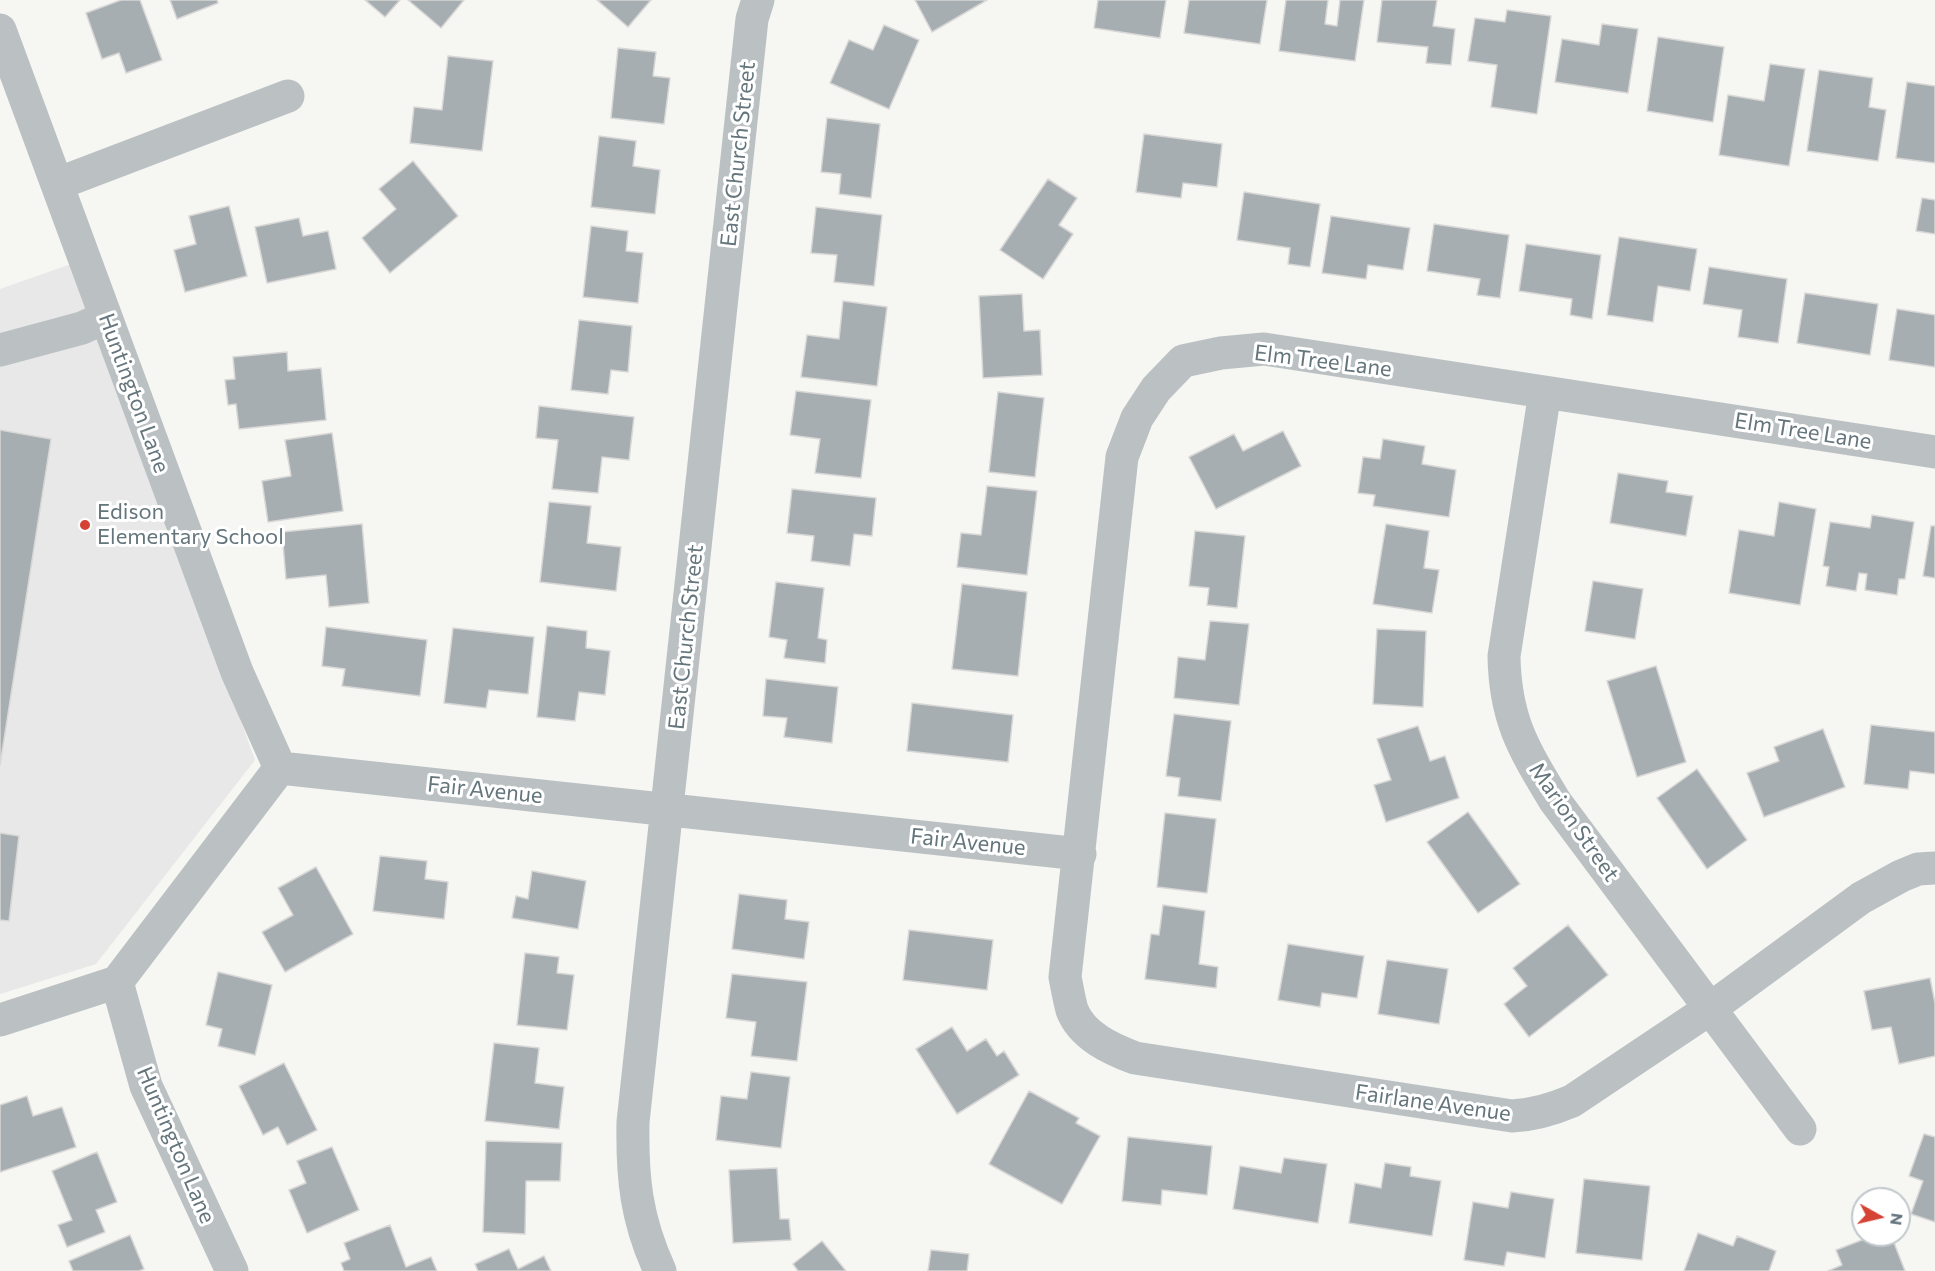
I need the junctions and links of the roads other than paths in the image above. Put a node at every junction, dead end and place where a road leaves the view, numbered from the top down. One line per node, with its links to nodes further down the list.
1 (758, 0): 10 (street, East Church Street)
2 (0, 30): 4 (street, Huntington Lane)
3 (288, 96): 4 (street)
4 (57, 184): 5 (street, Huntington Lane)
5 (106, 317): 6 (street); 9 (street, Huntington Lane)
6 (0, 350)
7 (1545, 392): 8 (street, Elm Tree Lane); 11 (street, Elm Tree Lane); 14 (street, Marion Street)
8 (1935, 452)
9 (280, 768): 10 (street, Fair Avenue); 13 (street)
10 (667, 810): 11 (street, Fair Avenue); 18 (street, East Church Street)
11 (1080, 854): 14 (street, Fairlane Avenue)
12 (1935, 868): 14 (street, Fairlane Avenue)
13 (117, 982): 15 (street); 17 (street, Huntington Lane)
14 (1711, 1008): 16 (street, Marion Street)
15 (1, 1016)
16 (1800, 1129)
17 (232, 1271)
18 (660, 1271)

